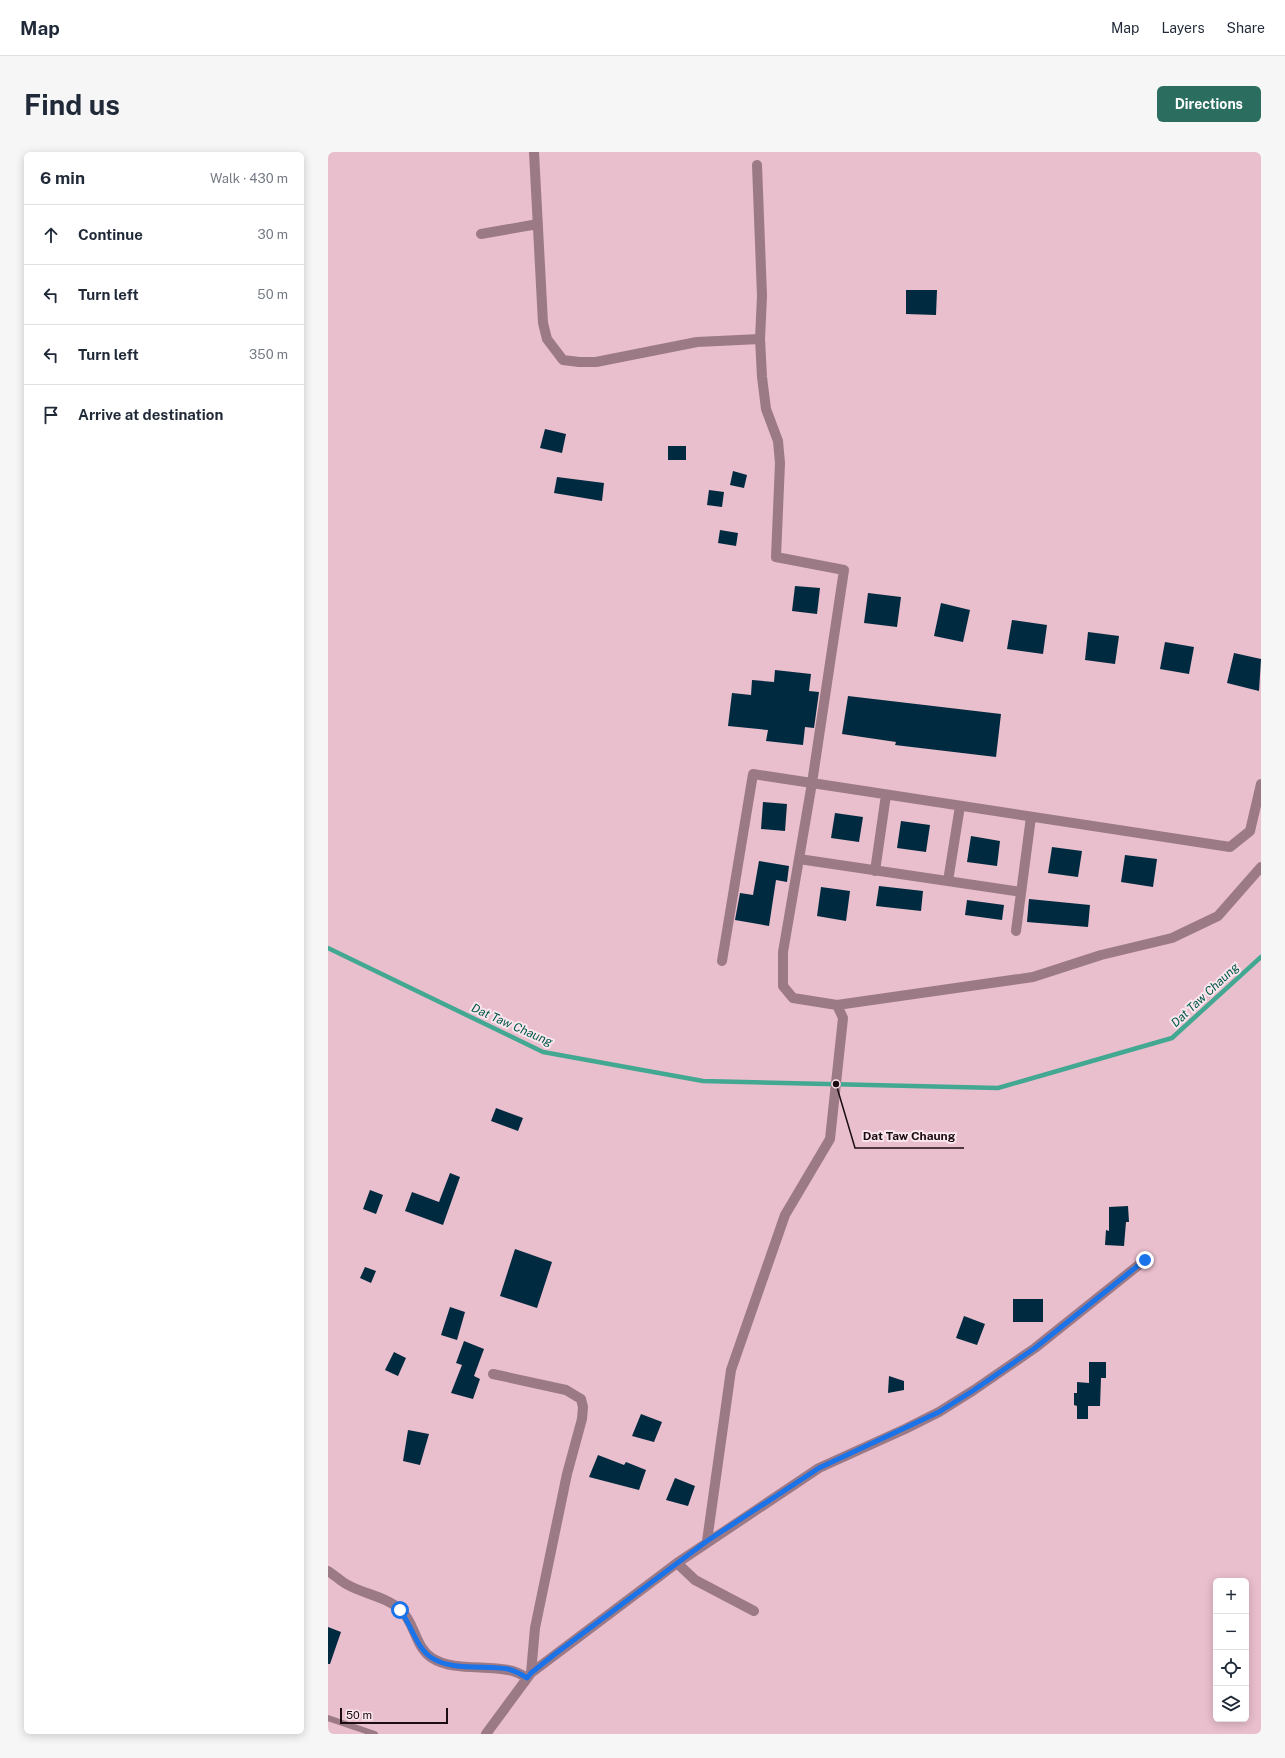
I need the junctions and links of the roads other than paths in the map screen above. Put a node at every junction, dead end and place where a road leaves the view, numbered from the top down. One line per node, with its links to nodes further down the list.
1 (534, 152): 3 (street)
2 (757, 164): 5 (street)
3 (538, 224): 4 (street); 5 (street)
4 (481, 234)
5 (760, 339): 6 (street)
6 (812, 783): 8 (street); 11 (street); 17 (street)
7 (1261, 784): 10 (street)
8 (886, 795): 9 (street); 13 (street)
9 (960, 806): 10 (street); 14 (street)
10 (1031, 817): 15 (street)
11 (799, 859): 13 (street); 18 (street)
12 (1261, 867): 18 (street)
13 (875, 871): 14 (street)
14 (948, 881): 15 (street)
15 (1021, 892): 16 (street)
16 (1016, 931)
17 (722, 961)
18 (837, 1005): 21 (street)
19 (1145, 1260): 21 (street)
20 (493, 1374): 25 (street)
21 (707, 1541): 22 (street)
22 (677, 1563): 24 (street); 25 (street)
23 (328, 1571): 25 (street)
24 (754, 1611)
25 (529, 1675): 28 (street)
26 (328, 1718): 27 (lane)
27 (375, 1734)
28 (486, 1734)

